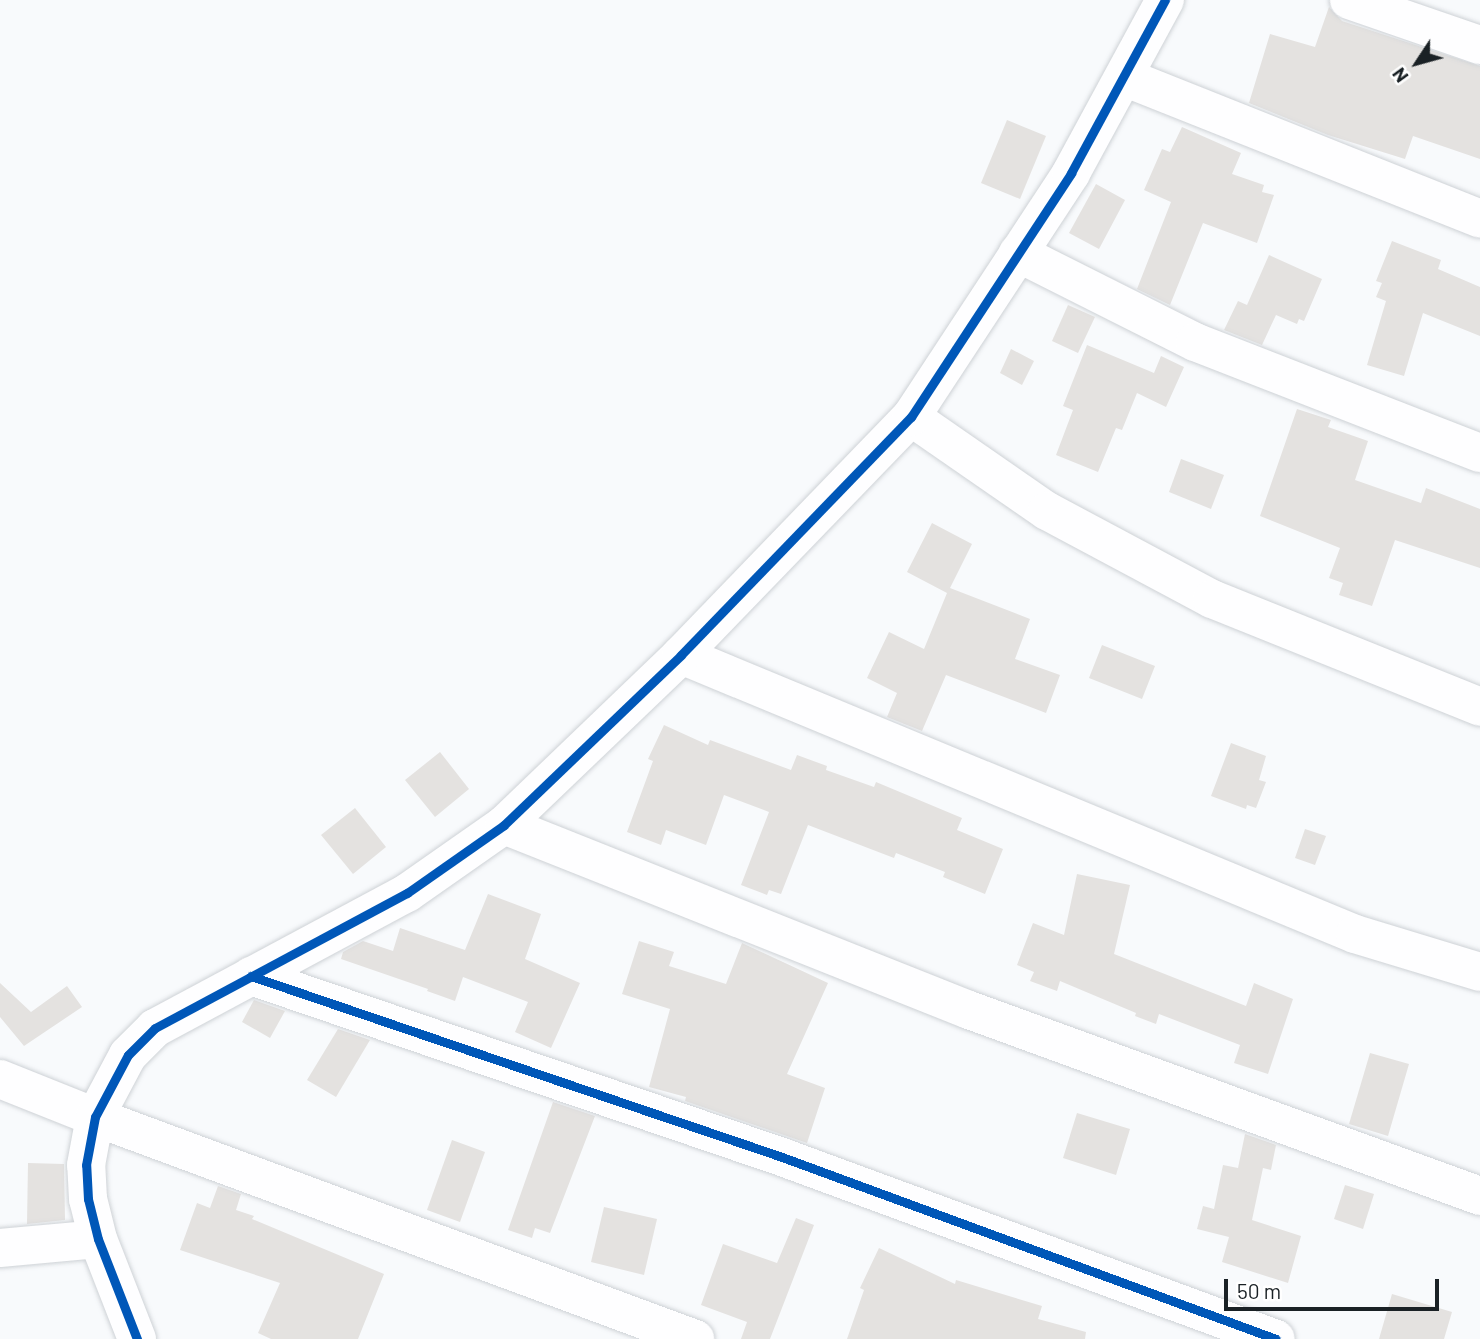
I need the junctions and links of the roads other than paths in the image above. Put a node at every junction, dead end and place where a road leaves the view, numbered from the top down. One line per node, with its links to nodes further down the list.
1 (1165, 0): 4 (street)
2 (1349, 0): 3 (street)
3 (1480, 45)
4 (1124, 77): 5 (street); 6 (street)
5 (1480, 219)
6 (1018, 253): 7 (street); 8 (street)
7 (911, 416): 9 (street); 10 (street)
8 (1480, 453)
9 (681, 655): 11 (street); 12 (street)
10 (1480, 707)
11 (503, 825): 13 (street); 16 (street)
12 (1480, 972)
13 (251, 976): 15 (street); 21 (street)
14 (0, 1079): 15 (street)
15 (95, 1117): 17 (street); 20 (street)
16 (1480, 1196)
17 (98, 1238): 18 (street); 19 (street)
18 (0, 1248)
19 (137, 1339)
20 (695, 1339)
21 (1276, 1339)

